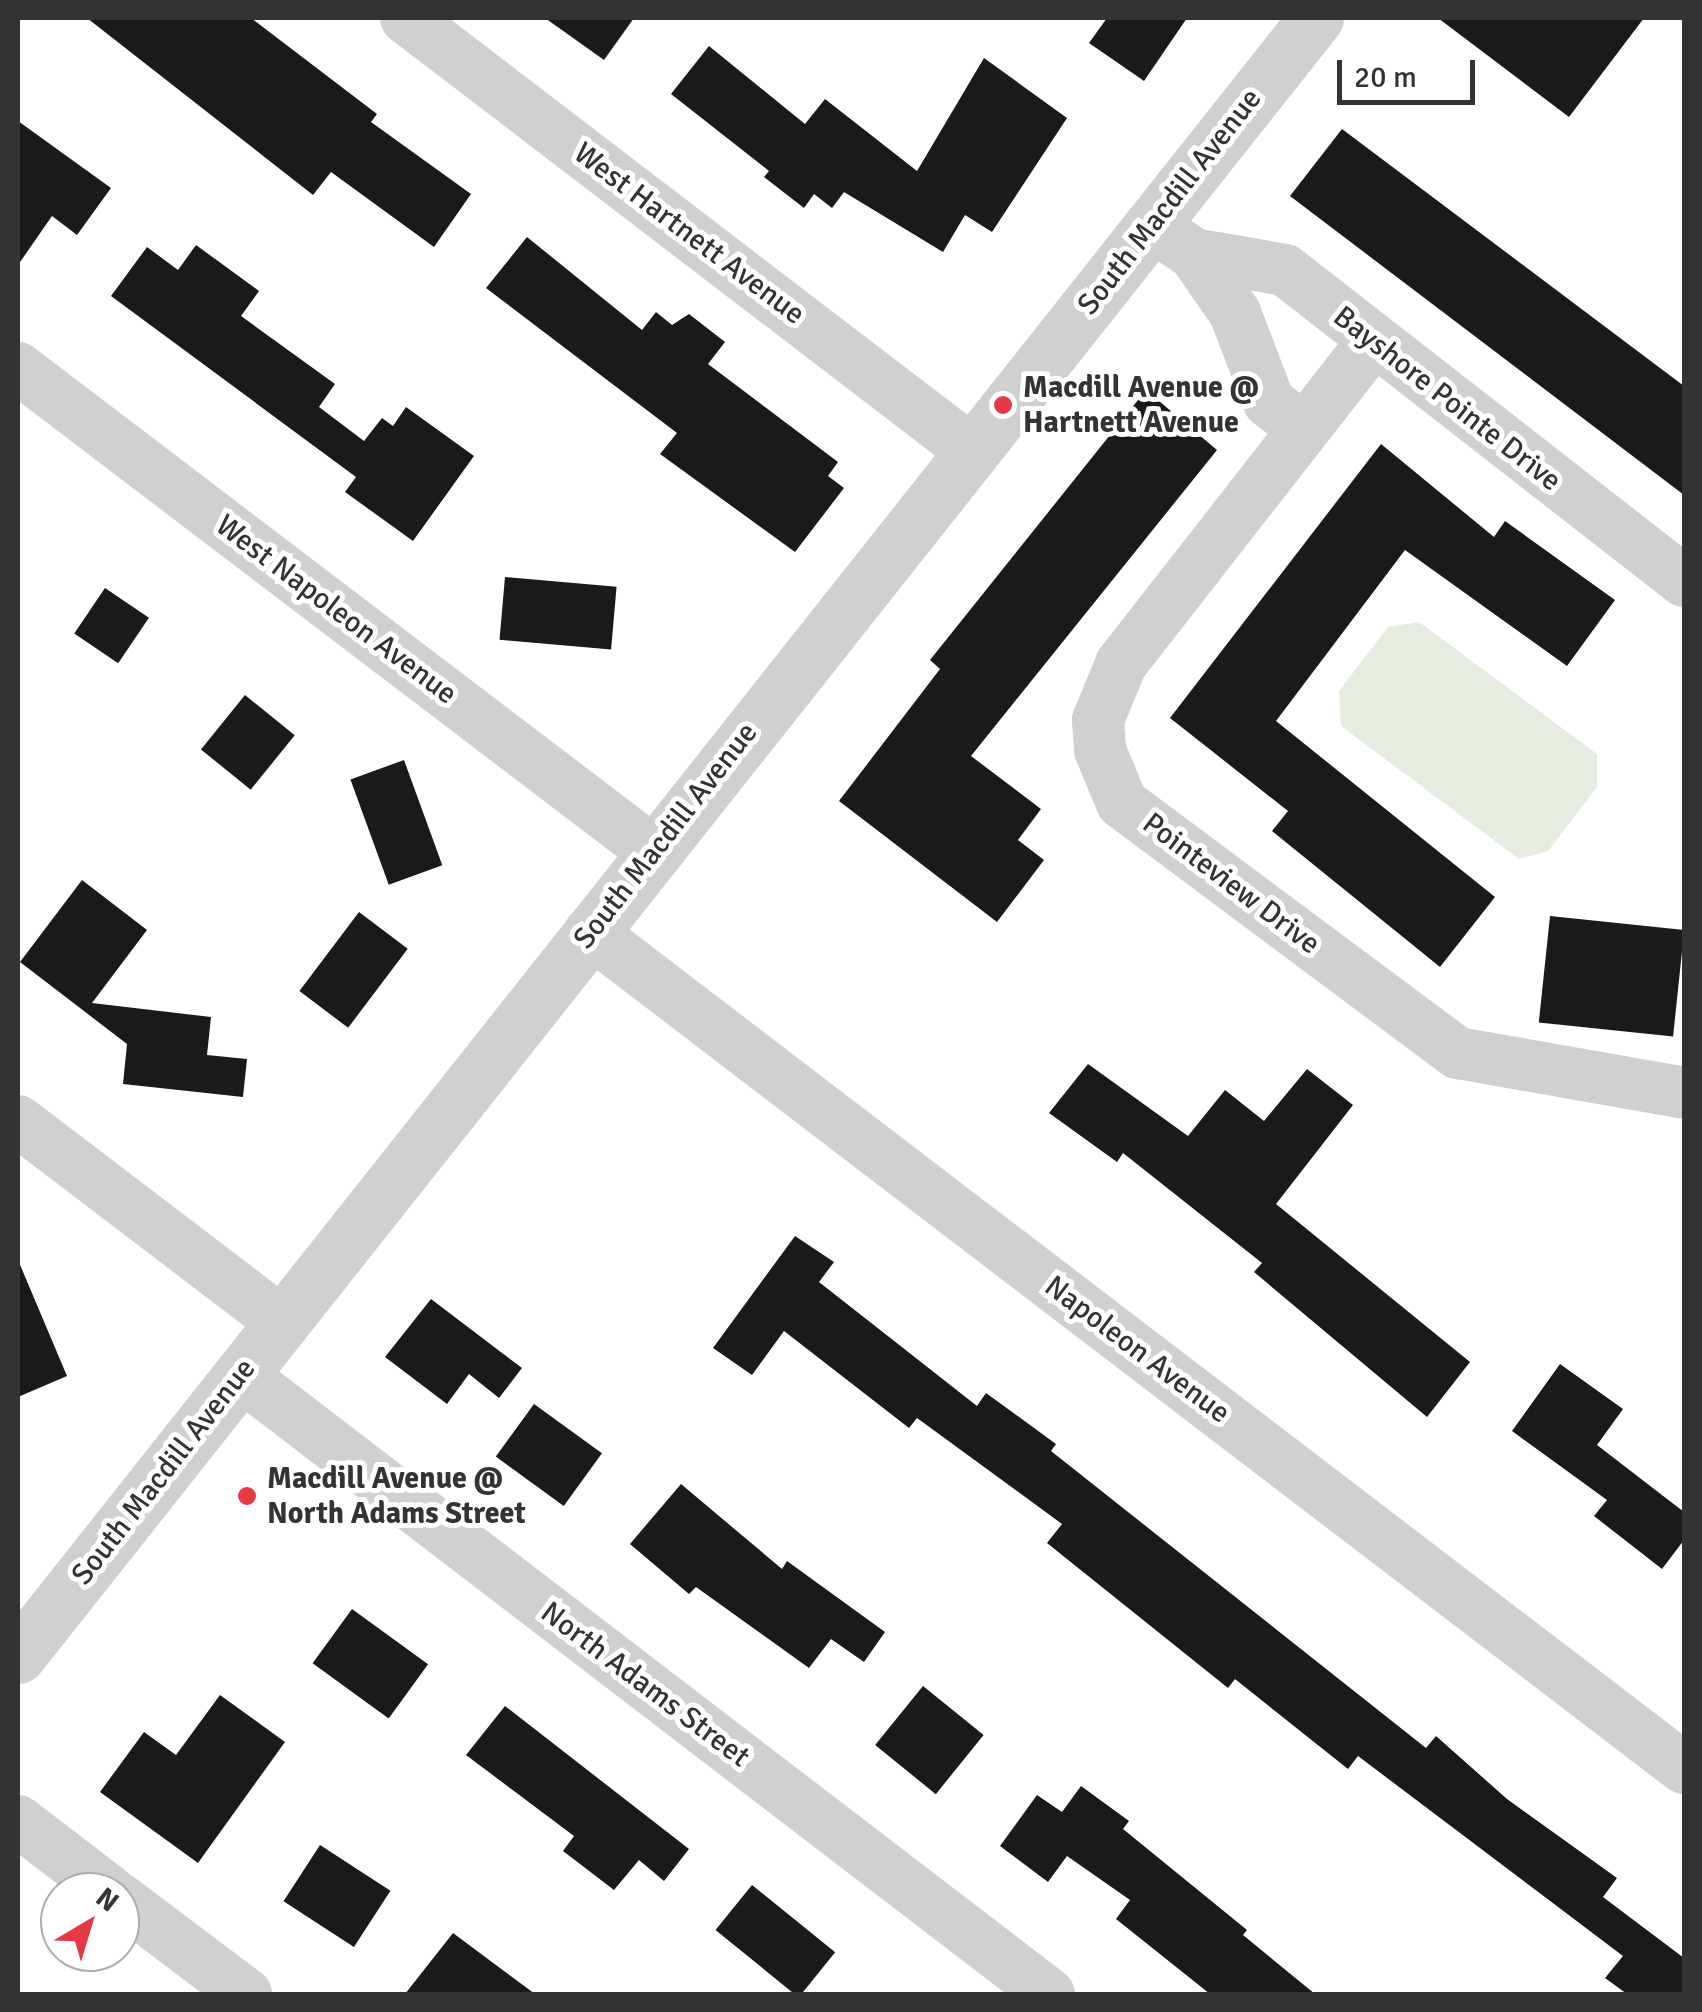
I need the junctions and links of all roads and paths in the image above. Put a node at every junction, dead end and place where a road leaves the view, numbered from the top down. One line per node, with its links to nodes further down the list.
1 (406, 18): 7 (street, West Hartnett Avenue)
2 (1316, 18): 3 (street, South Macdill Avenue)
3 (1173, 239): 4 (street, Bayshore Pointe Drive); 6 (street); 7 (street, South Macdill Avenue)
4 (1374, 340): 6 (street, Pointeview Drive); 8 (street, Bayshore Pointe Drive)
5 (18, 368): 9 (street, West Napoleon Avenue)
6 (1304, 429): 11 (street, Pointeview Drive)
7 (972, 451): 9 (street, South Macdill Avenue)
8 (1684, 581)
9 (654, 852): 10 (street, South Macdill Avenue)
10 (590, 932): 13 (street, South Macdill Avenue); 16 (street, Napoleon Avenue)
11 (1684, 1094)
12 (18, 1121): 13 (street)
13 (283, 1322): 14 (street, South Macdill Avenue)
14 (241, 1375): 15 (street, South Macdill Avenue); 21 (street, North Adams Street)
15 (18, 1656)
16 (1684, 1768)
17 (18, 1821): 18 (street)
18 (85, 1872)
19 (140, 1914): 20 (street)
20 (246, 1994)
21 (1049, 1994)

